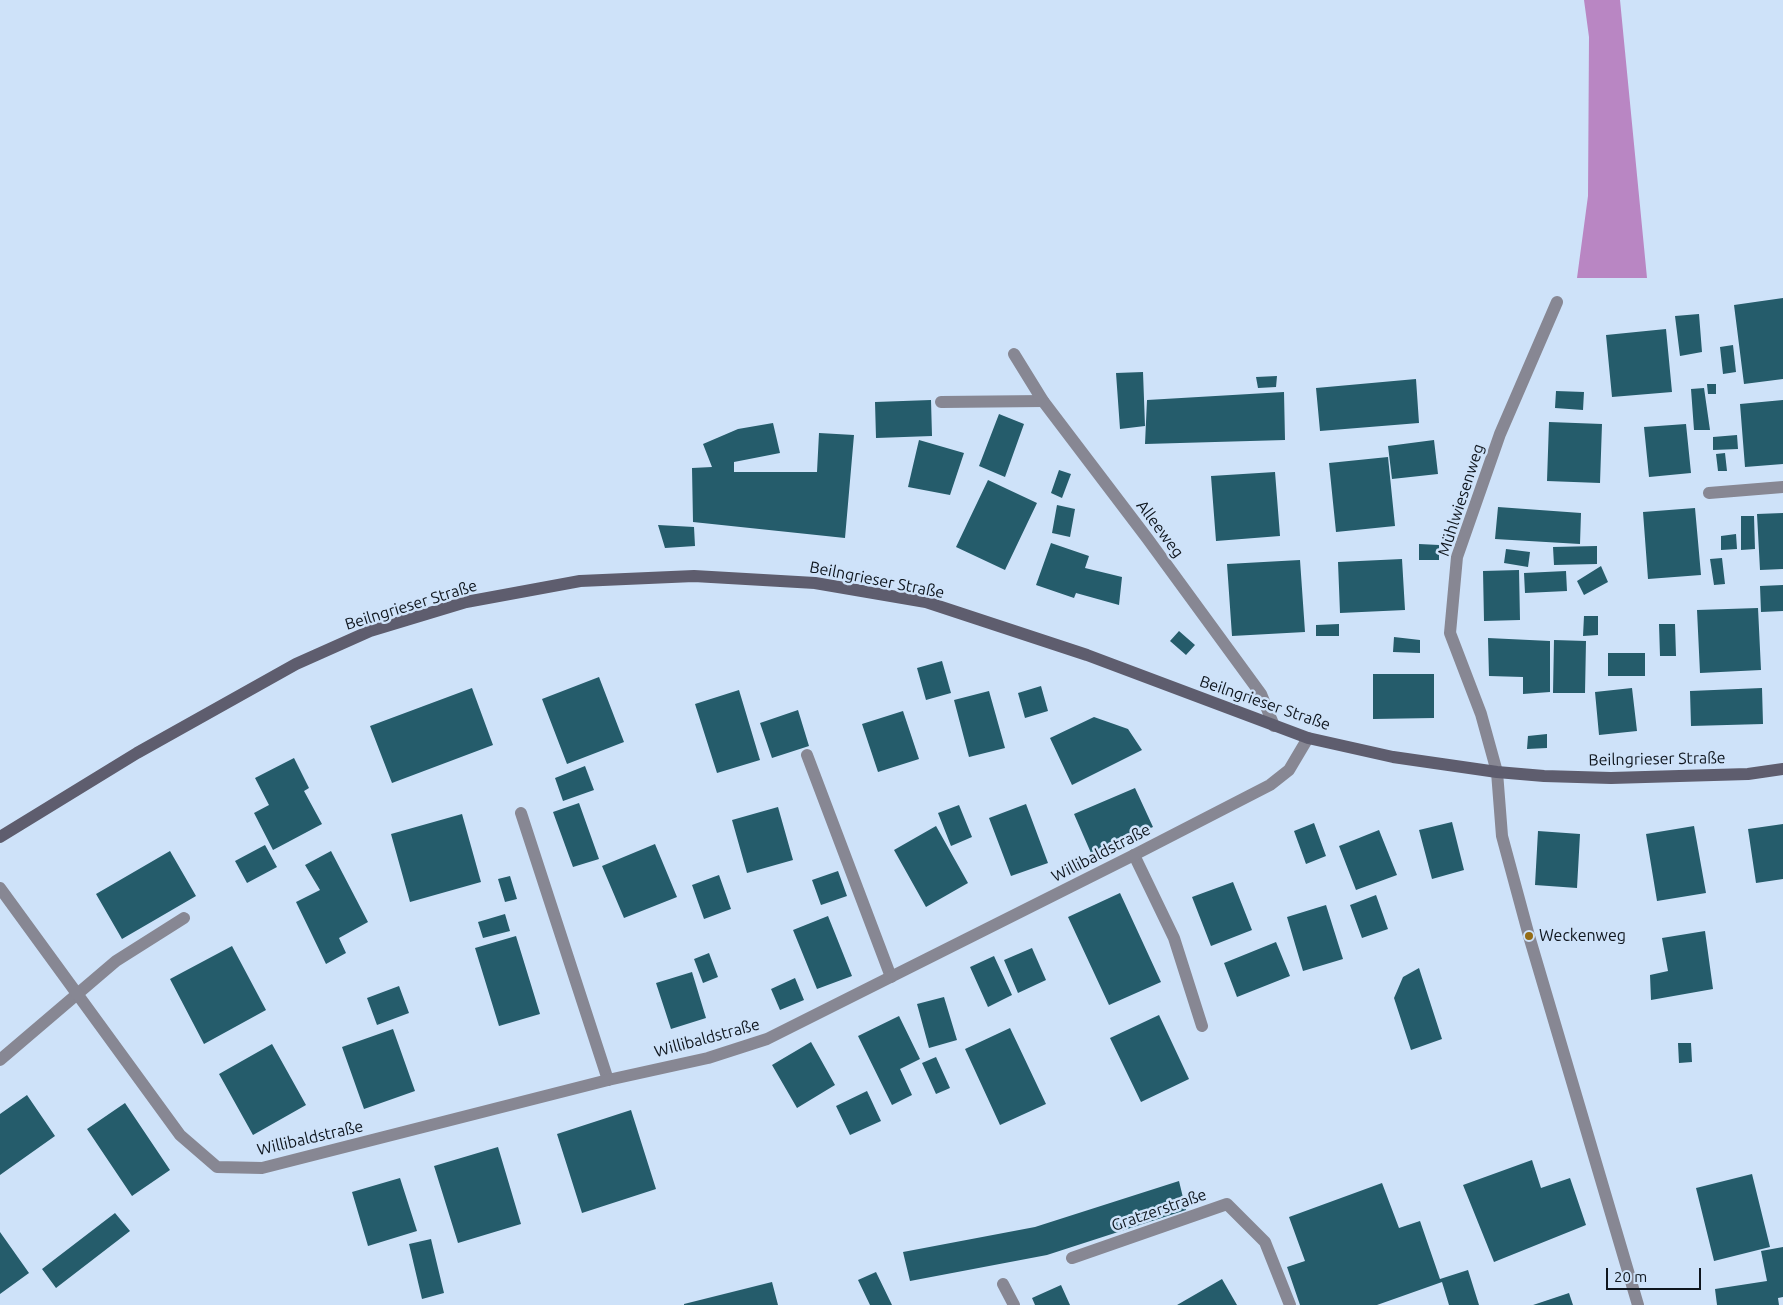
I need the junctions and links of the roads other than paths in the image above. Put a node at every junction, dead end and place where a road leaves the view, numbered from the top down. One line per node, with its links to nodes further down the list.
1 (1557, 302): 11 (street, Mühlwiesenweg)
2 (1014, 354): 3 (street, Alleeweg)
3 (1043, 401): 4 (street); 7 (street, Alleeweg)
4 (941, 402)
5 (1783, 487): 6 (street)
6 (1709, 493)
7 (1274, 726): 8 (main road, Beilngrieser Straße); 13 (main road, Beilngrieser Straße)
8 (1308, 738): 11 (main road, Beilngrieser Straße); 14 (street, Willibaldstraße)
9 (807, 755): 17 (street)
10 (1783, 769): 11 (main road, Beilngrieser Straße)
11 (1497, 772): 26 (street)
12 (521, 813): 21 (street)
13 (0, 837)
14 (1134, 855): 17 (street, Willibaldstraße); 19 (street)
15 (0, 888): 18 (street, Willibaldstraße)
16 (184, 918): 18 (street)
17 (890, 977): 21 (street, Willibaldstraße)
18 (78, 994): 20 (street); 21 (street, Willibaldstraße)
19 (1202, 1026)
20 (0, 1060)
21 (608, 1080)
22 (1072, 1258): 25 (street, Gratzerstraße)
23 (1003, 1284): 24 (street)
24 (1014, 1305)
25 (1290, 1305)
26 (1638, 1305)

